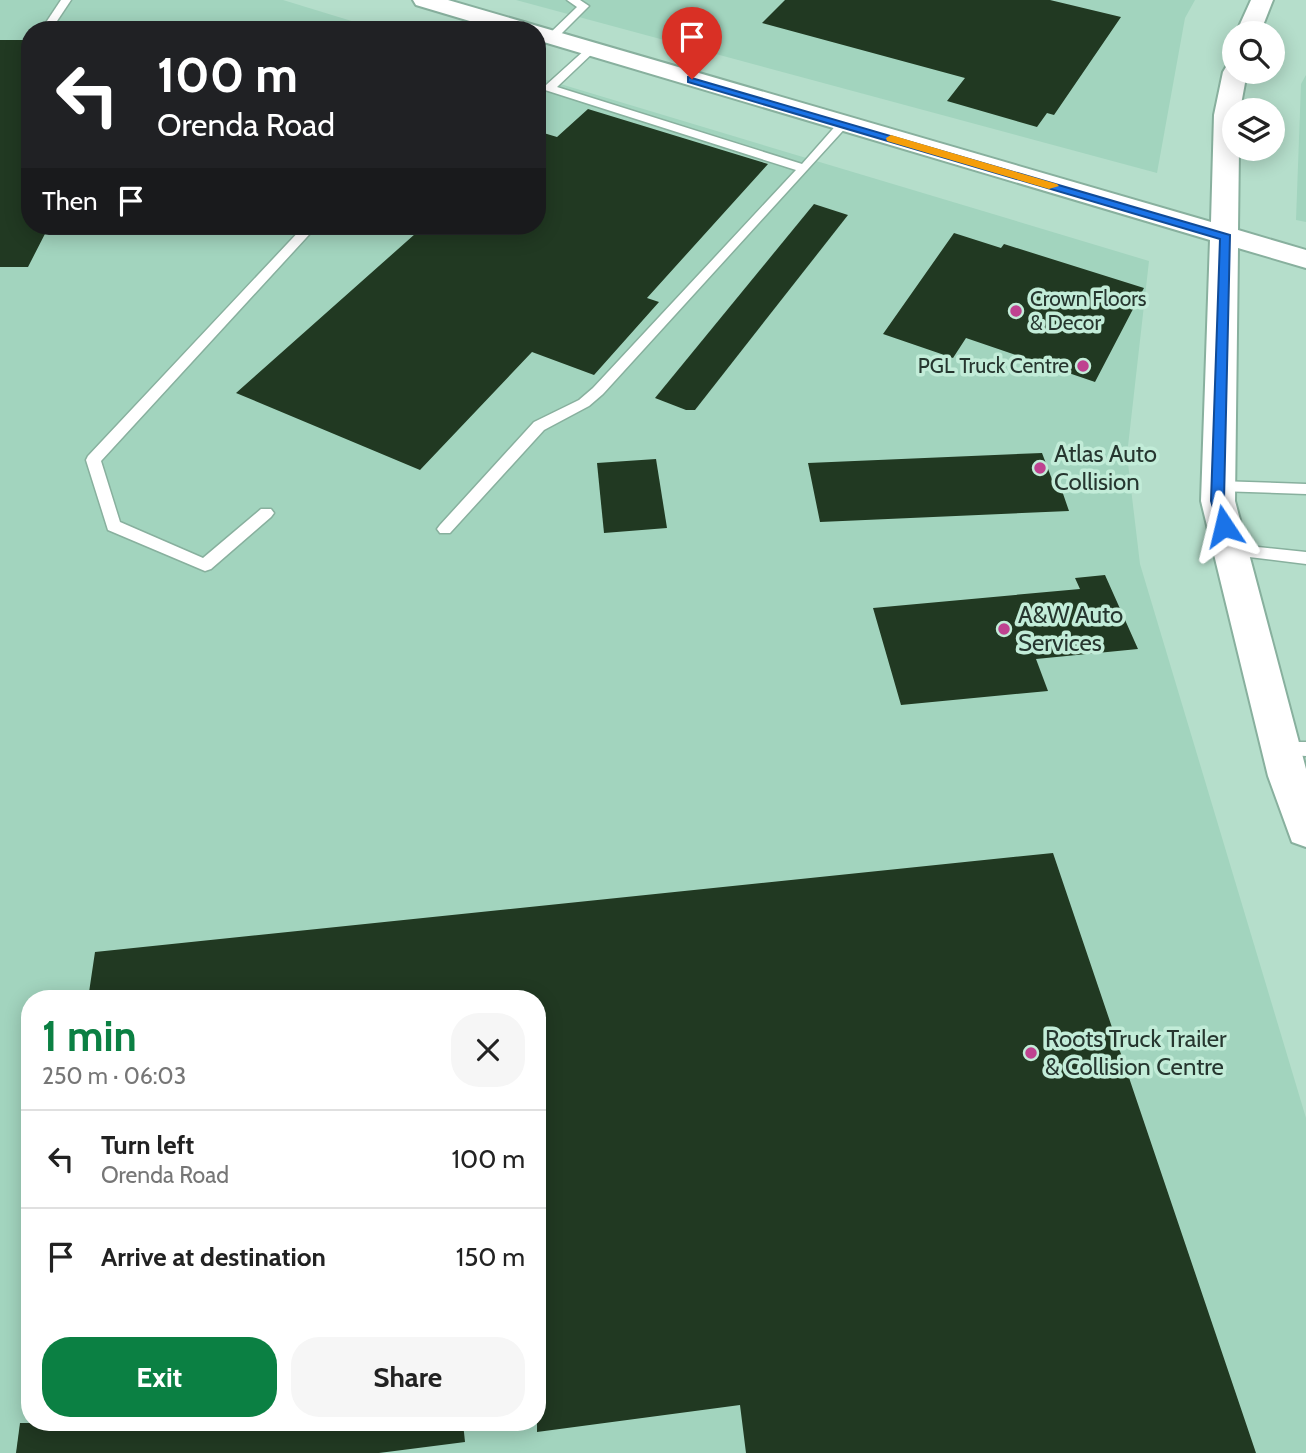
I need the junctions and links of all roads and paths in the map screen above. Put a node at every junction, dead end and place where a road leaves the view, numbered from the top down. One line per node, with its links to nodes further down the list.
1 (66, 0): 6 (lane)
2 (424, 0): 5 (street)
3 (572, 0): 9 (lane)
4 (1262, 0): 8 (street)
5 (454, 4): 7 (street)
6 (52, 21)
7 (501, 21)
8 (1253, 21)
9 (546, 34)
10 (546, 35): 11 (street)
11 (591, 50): 13 (lane); 15 (street)
12 (1233, 84): 18 (street)
13 (546, 88)
14 (546, 91): 16 (lane)
15 (843, 124): 16 (lane); 18 (street)
16 (804, 169): 23 (lane)
17 (303, 235): 22 (lane)
18 (1226, 237): 19 (street); 20 (street)
19 (1306, 260)
20 (1218, 486): 21 (lane); 24 (street)
21 (1306, 489)
22 (266, 513)
23 (444, 529)
24 (1230, 550): 25 (lane); 26 (street)
25 (1306, 558)
26 (1294, 749): 27 (street)
27 (1303, 812)

